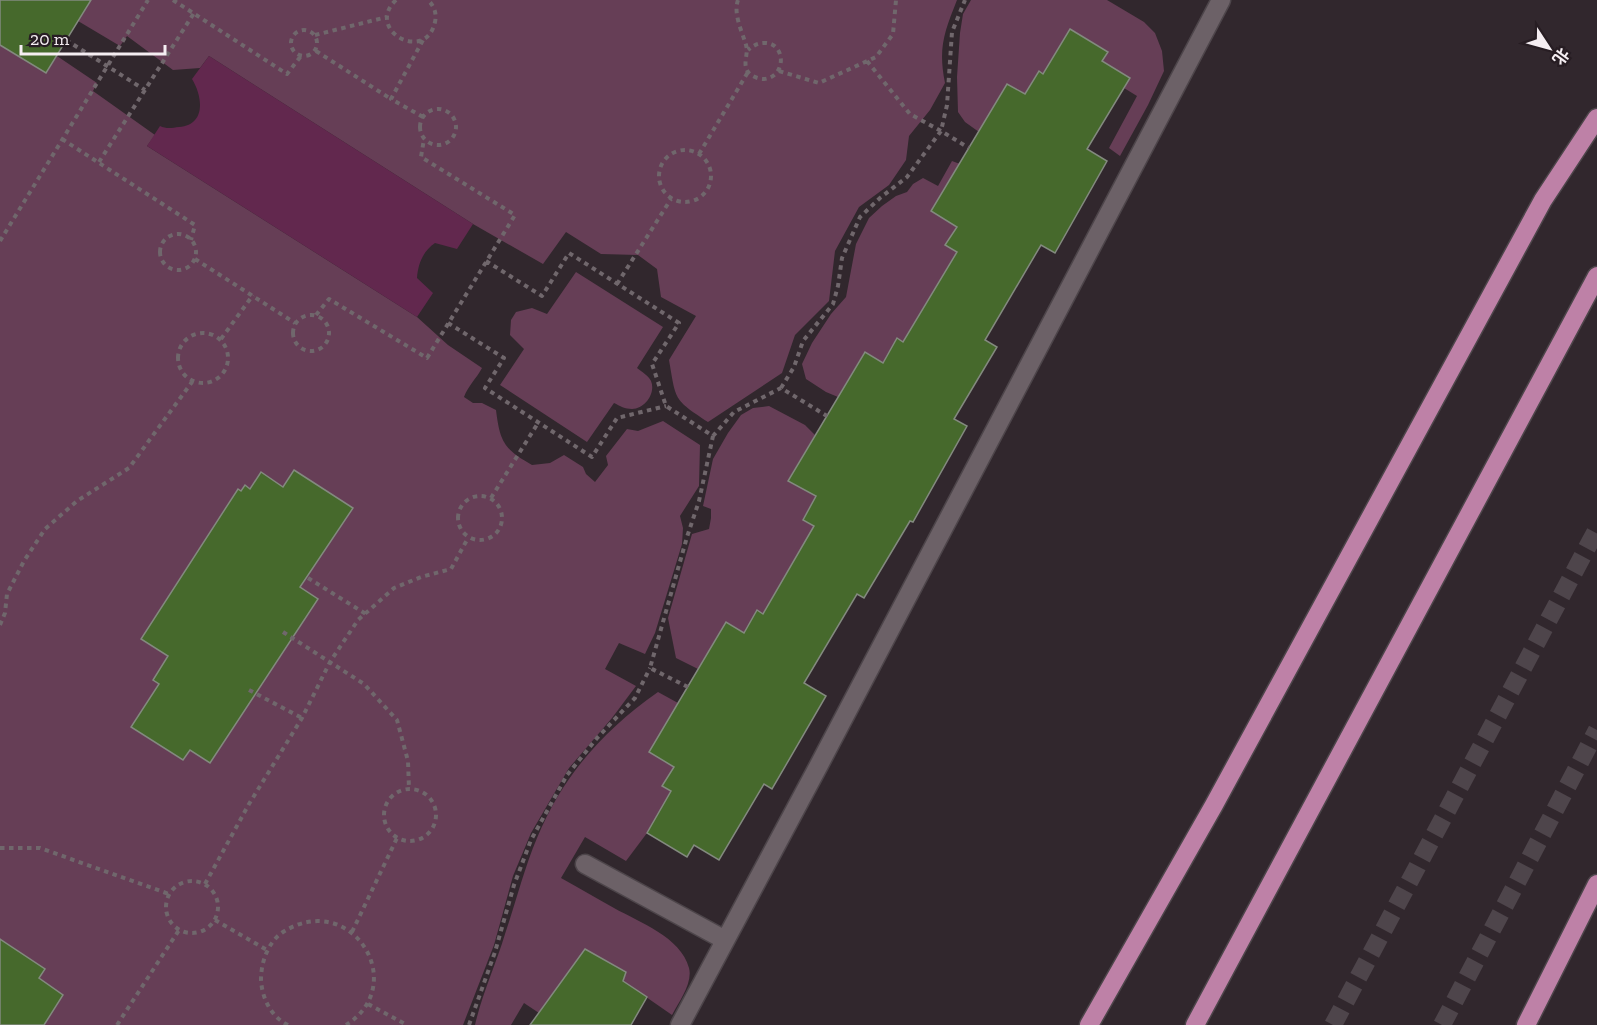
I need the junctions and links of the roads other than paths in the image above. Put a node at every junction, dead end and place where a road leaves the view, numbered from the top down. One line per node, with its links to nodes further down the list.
1 (1221, 0): 6 (lane)
2 (1597, 118): 8 (main road)
3 (1597, 276): 9 (main road)
4 (585, 864): 6 (lane)
5 (1597, 884): 10 (main road)
6 (726, 940): 7 (lane)
7 (680, 1025)
8 (1089, 1025)
9 (1195, 1025)
10 (1526, 1025)

